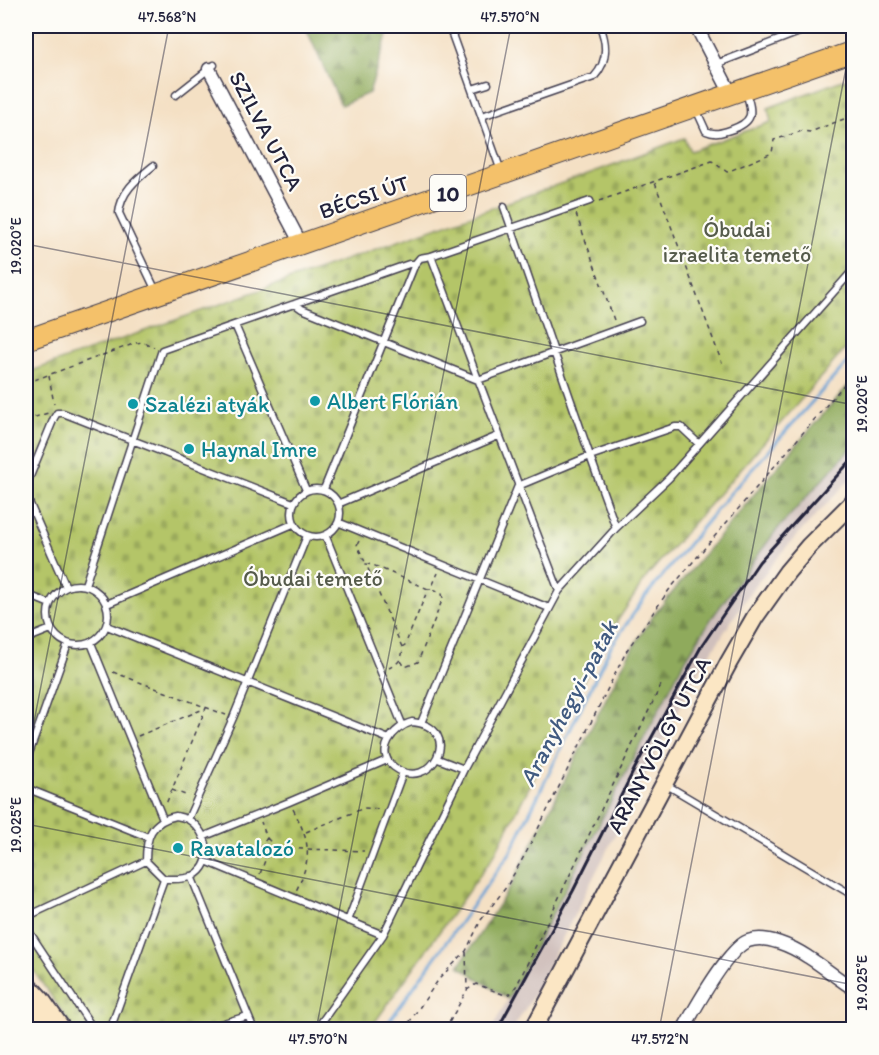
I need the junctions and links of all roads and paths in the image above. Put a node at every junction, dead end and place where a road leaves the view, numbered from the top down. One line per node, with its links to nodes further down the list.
1 (449, 26): 9 (lane)
2 (600, 26): 14 (lane)
3 (696, 26): 6 (street)
4 (815, 26): 6 (lane)
5 (854, 51): 10 (main road, BÉCSI ÚT / 10)
6 (716, 64): 10 (street)
7 (212, 67): 11 (lane); 23 (street, SZILVA UTCA)
8 (488, 84): 9 (lane)
9 (472, 89): 14 (lane)
10 (738, 91): 12 (main road, BÉCSI ÚT / 10); 12 (lane)
11 (176, 95)
12 (695, 107): 17 (main road, BÉCSI ÚT / 10)
13 (852, 113): 15 (lane); 18 (path)
14 (482, 116): 17 (lane)
15 (854, 126)
16 (153, 166): 27 (lane)
17 (502, 174): 23 (main road, BÉCSI ÚT / 10)
18 (655, 182): 19 (path); 36 (path)
19 (590, 201): 21 (lane)
20 (504, 207): 22 (lane)
21 (573, 207): 22 (lane); 31 (path)
22 (511, 228): 24 (lane); 35 (lane)
23 (301, 244): 27 (main road, BÉCSI ÚT / 10)
24 (431, 256): 25 (lane); 39 (lane)
25 (415, 264): 28 (lane); 33 (lane)
26 (854, 269): 45 (lane)
27 (158, 294): 32 (main road, BÉCSI ÚT / 10)
28 (295, 304): 30 (lane); 33 (lane)
29 (640, 321): 31 (lane)
30 (235, 325): 34 (lane); 50 (lane)
31 (618, 329): 35 (lane)
32 (26, 340)
33 (383, 342): 39 (lane); 49 (lane)
34 (162, 350): 38 (path); 44 (lane)
35 (555, 352): 39 (lane); 46 (lane)
36 (722, 363)
37 (854, 373): 125 (path)
38 (49, 375): 40 (path); 41 (path)
39 (478, 380): 43 (lane)
40 (26, 383)
41 (57, 413): 42 (path); 44 (lane); 47 (lane)
42 (26, 420)
43 (498, 436): 48 (lane); 53 (lane)
44 (134, 440): 54 (lane); 64 (lane)
45 (699, 444): 46 (lane); 57 (lane)
46 (590, 456): 48 (lane); 57 (lane)
47 (26, 486)
48 (518, 486): 63 (lane); 67 (lane)
49 (324, 489): 50 (lane); 53 (lane)
50 (306, 490): 54 (lane)
51 (26, 498): 65 (lane)
52 (854, 501): 94 (street, ARANYVÖLGY UTCA)
53 (340, 502): 55 (lane)
54 (293, 503): 56 (lane)
55 (340, 523): 59 (lane); 62 (lane)
56 (293, 524): 58 (lane); 70 (lane)
57 (616, 528): 67 (lane)
58 (307, 537): 59 (lane); 81 (lane)
59 (326, 537): 80 (lane)
60 (357, 545): 61 (path)
61 (366, 564): 66 (path); 77 (path)
62 (441, 564): 63 (lane); 66 (path)
63 (480, 580): 71 (lane); 85 (lane)
64 (85, 585): 65 (lane); 70 (lane)
65 (66, 587): 69 (lane)
66 (430, 589): 77 (path); 78 (path)
67 (559, 591): 71 (lane)
68 (26, 594): 69 (lane)
69 (50, 604): 73 (lane)
70 (107, 604): 72 (lane)
71 (549, 608): 92 (lane)
72 (107, 626): 76 (lane); 81 (lane)
73 (51, 629): 74 (lane); 75 (lane)
74 (26, 639)
75 (68, 644): 76 (lane); 91 (lane)
76 (91, 644): 79 (lane)
77 (402, 647): 78 (path)
78 (400, 661): 80 (path)
79 (101, 667): 83 (path); 87 (lane)
80 (381, 671): 86 (lane)
81 (247, 682): 84 (lane); 88 (lane)
82 (662, 685): 128 (path)
83 (206, 708): 84 (path); 87 (path); 96 (path)
84 (233, 718): 97 (lane)
85 (421, 723): 86 (lane); 89 (lane)
86 (402, 724): 88 (lane)
87 (132, 739): 99 (lane)
88 (389, 739): 90 (lane)
89 (438, 759): 92 (lane); 93 (lane)
90 (387, 760): 93 (lane); 98 (lane)
91 (26, 762)
92 (464, 769): 124 (lane)
93 (403, 772): 100 (lane)
94 (664, 784): 119 (lane); 140 (street, ARANYVÖLGY UTCA)
95 (26, 788): 106 (lane)
96 (172, 790): 97 (path); 99 (path)
97 (197, 799): 103 (lane)
98 (290, 802): 101 (lane); 104 (path)
99 (159, 809): 102 (lane)
100 (390, 810): 104 (path); 112 (lane)
101 (258, 815): 105 (lane); 107 (path)
102 (163, 819): 103 (lane); 106 (lane)
103 (188, 819): 105 (lane)
104 (305, 833): 111 (path)
105 (205, 836): 108 (lane)
106 (148, 837): 114 (lane)
107 (267, 838): 109 (path); 110 (path)
108 (207, 848): 109 (path); 115 (lane)
109 (259, 848): 113 (path)
110 (276, 848): 111 (path); 113 (path)
111 (309, 848): 112 (path); 120 (path)
112 (374, 851): 122 (lane)
113 (266, 858): 118 (path)
114 (147, 861): 117 (lane); 121 (lane)
115 (206, 861): 116 (lane); 118 (lane)
116 (192, 876): 117 (lane); 130 (lane)
117 (164, 879): 134 (lane)
118 (256, 883): 120 (lane)
119 (854, 896)
120 (292, 898): 122 (lane)
121 (26, 917)
122 (348, 921): 124 (lane)
123 (26, 927): 133 (lane)
124 (383, 935): 137 (lane)
125 (466, 951): 128 (path); 138 (path)
126 (26, 983): 132 (street)
127 (854, 989): 141 (street)
128 (468, 990): 139 (path)
129 (26, 1001): 131 (street)
130 (248, 1016): 135 (lane); 136 (lane)
131 (45, 1029)
132 (63, 1029)
133 (94, 1029)
134 (110, 1029)
135 (199, 1029)
136 (254, 1029)
137 (316, 1029)
138 (404, 1029)
139 (445, 1029)
140 (533, 1029)
141 (683, 1029)

